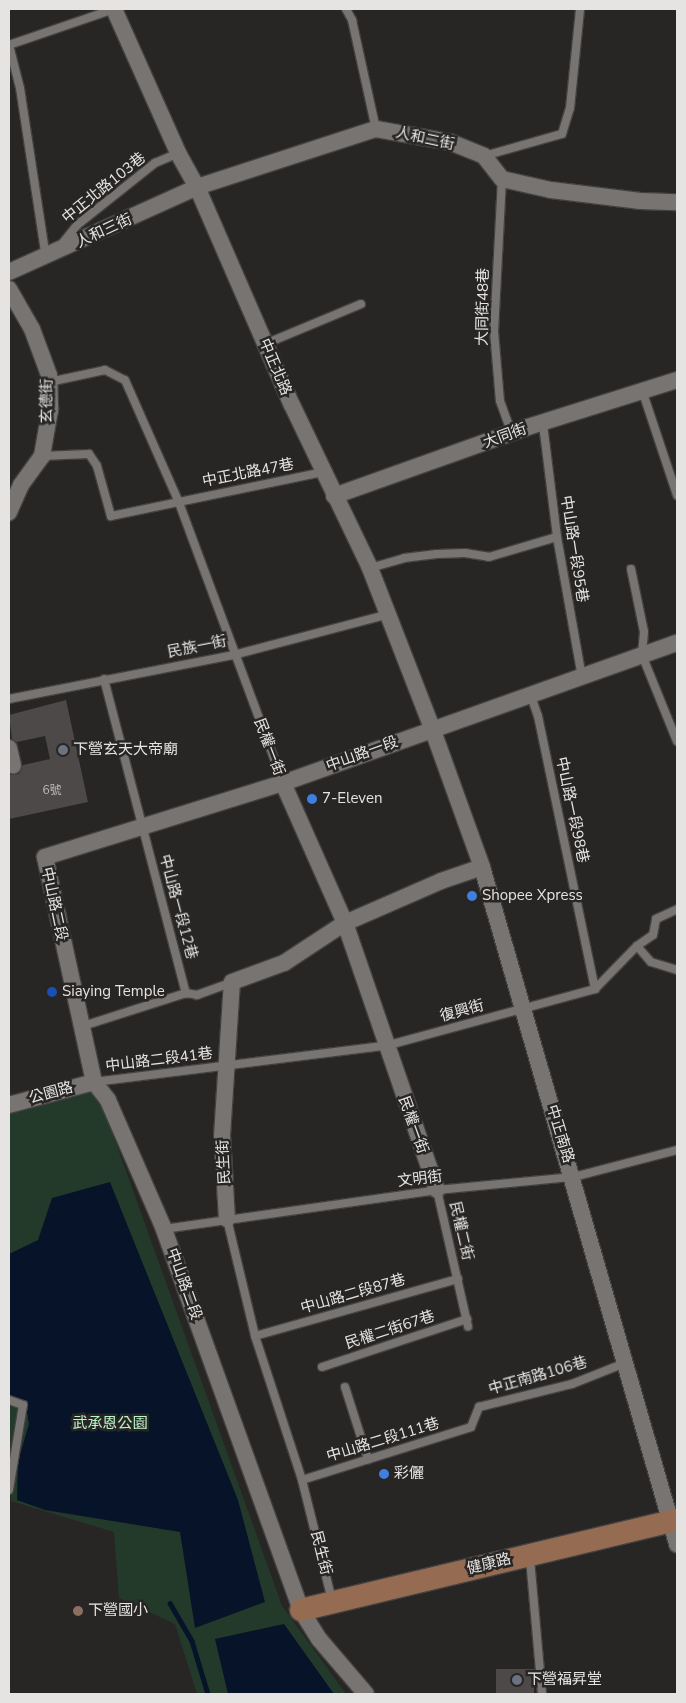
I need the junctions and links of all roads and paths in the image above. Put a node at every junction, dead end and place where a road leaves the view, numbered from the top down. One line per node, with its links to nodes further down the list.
1 (114, 9): 4 (lane); 6 (street, 中正北路)
2 (346, 9): 5 (lane)
3 (580, 9): 7 (lane)
4 (9, 45): 11 (lane)
5 (376, 128): 7 (street, 人和二街); 9 (street, 人和二街)
6 (178, 153): 9 (street, 中正北路); 11 (lane, 中正北路103巷)
7 (484, 156): 8 (street, 人和二街)
8 (502, 179): 10 (street); 20 (lane, 大同街48巷)
9 (197, 187): 11 (street, 人和三街); 15 (street, 中正北路)
10 (677, 202)
11 (51, 255): 12 (street, 人和三街)
12 (9, 272)
13 (9, 289): 17 (street, 玄德街)
14 (361, 304): 15 (lane)
15 (266, 344): 22 (street, 中正北路)
16 (677, 380): 18 (street, 大同街)
17 (49, 382): 21 (street, 玄德街); 25 (lane, 民權一街)
18 (642, 389): 19 (street, 大同街); 23 (lane)
19 (543, 424): 20 (street, 大同街); 27 (lane, 中山路一段95巷)
20 (512, 434): 24 (street, 大同街)
21 (42, 456): 25 (lane, 中正北路47巷); 26 (street, 玄德街)
22 (322, 472): 24 (street, 中正北路); 25 (lane, 中正北路47巷)
23 (677, 494)
24 (334, 496): 28 (street, 中正北路)
25 (178, 500): 32 (lane, 民權一街)
26 (9, 512)
27 (557, 537): 28 (lane); 34 (lane, 中山路一段95巷)
28 (370, 568): 30 (street, 中正北路)
29 (631, 569): 33 (lane)
30 (389, 614): 32 (lane, 民族一街); 38 (street, 中正北路)
31 (677, 642): 33 (street, 中山路一段)
32 (233, 655): 35 (lane, 民族一街); 42 (lane, 民權一街)
33 (642, 655): 34 (street, 中山路一段); 39 (lane)
34 (582, 677): 36 (street, 中山路一段)
35 (104, 679): 37 (lane, 民族一街); 43 (lane, 中山路一段12巷)
36 (531, 696): 38 (street, 中山路一段); 51 (lane, 中山路一段98巷)
37 (9, 699)
38 (432, 728): 42 (street, 中山路一段); 45 (street, 中正南路)
39 (677, 741)
40 (9, 748): 41 (street)
41 (13, 766)
42 (283, 783): 43 (street, 中山路一段); 47 (street, 民權一街)
43 (143, 829): 44 (street, 中山路一段); 52 (lane, 中山路一段12巷)
44 (45, 857): 54 (street, 中山路二段)
45 (482, 867): 47 (street); 53 (street, 中正南路)
46 (677, 909): 48 (lane)
47 (345, 923): 50 (street); 55 (street, 民權一街)
48 (637, 946): 49 (lane); 51 (lane)
49 (677, 970)
50 (232, 982): 52 (lane); 56 (street, 民生街)
51 (595, 989): 53 (lane, 復興街)
52 (186, 993): 54 (lane)
53 (522, 1009): 55 (lane, 復興街); 60 (street, 中正南路)
54 (80, 1027): 57 (street, 中山路二段)
55 (385, 1046): 56 (lane, 復興街); 61 (street, 民權一街)
56 (227, 1065): 57 (lane, 中山路二段41巷); 62 (street, 民生街)
57 (94, 1082): 58 (street, 公園路); 63 (street, 中山路二段)
58 (9, 1105)
59 (677, 1150): 60 (lane, 文明街)
60 (573, 1177): 61 (lane, 文明街); 67 (street, 中正南路)
61 (437, 1190): 62 (lane, 文明街); 64 (lane, 民權二街)
62 (227, 1219): 63 (lane, 文明街); 66 (lane, 民生街)
63 (164, 1229): 79 (street, 中山路二段)
64 (458, 1279): 65 (lane, 民權二街); 66 (lane, 中山路二段87巷)
65 (468, 1323): 68 (lane, 民權二街67巷)
66 (255, 1336): 73 (lane, 民生街)
67 (625, 1363): 71 (lane, 中正南路106巷); 75 (street, 中正南路)
68 (322, 1367)
69 (345, 1387): 72 (lane)
70 (9, 1400): 74 (lane)
71 (471, 1428): 72 (lane, 中山路二段111巷)
72 (368, 1459): 73 (lane, 中山路二段111巷)
73 (302, 1480): 78 (lane, 民生街)
74 (9, 1490)
75 (673, 1521): 76 (street, 中正南路); 77 (street, 健康路)
76 (677, 1544)
77 (530, 1554): 78 (street, 健康路); 81 (lane)
78 (333, 1603): 79 (street, 健康路)
79 (302, 1610): 80 (street, 中山路二段)
80 (366, 1694)
81 (542, 1694)

